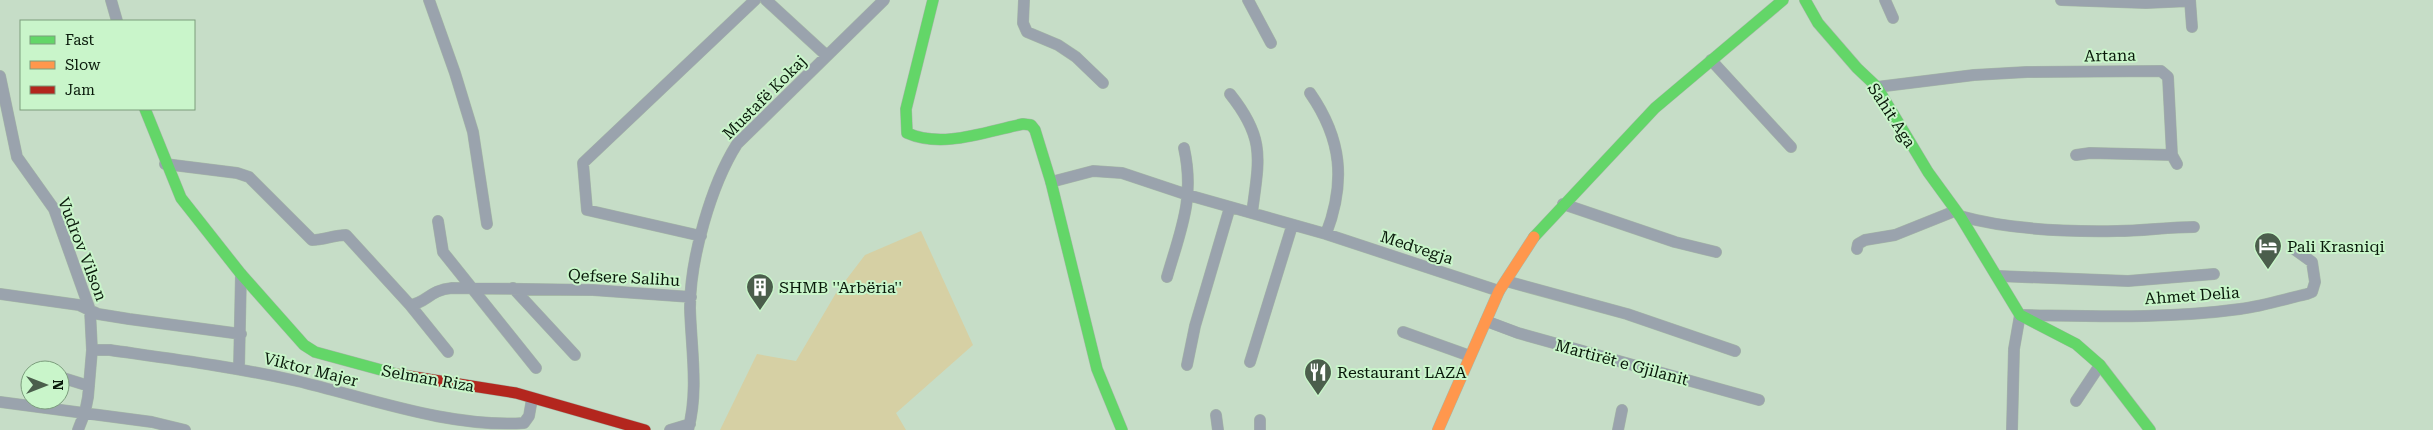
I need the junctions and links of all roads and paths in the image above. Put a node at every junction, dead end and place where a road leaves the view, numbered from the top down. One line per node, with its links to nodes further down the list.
1 (111, 0): 16 (street)
2 (429, 0): 38 (street)
3 (756, 0): 42 (street)
4 (766, 0): 19 (street)
5 (884, 0): 19 (street, Mustafë Kokaj)
6 (933, 0): 31 (street)
7 (1024, 0): 22 (street)
8 (1248, 0): 18 (street)
9 (1783, 0): 20 (street)
10 (1805, 0): 23 (street, Sahit Aga)
11 (1885, 0): 15 (street)
12 (2061, 0): 13 (street)
13 (2146, 1): 14 (street)
14 (2190, 1): 17 (street)
15 (1893, 18)
16 (117, 20)
17 (2192, 27)
18 (1271, 43)
19 (827, 56): 42 (street, Mustafë Kokaj)
20 (1712, 60): 27 (street); 33 (street)
21 (0, 76): 57 (street, Vudrov Vilson)
22 (1103, 83)
23 (1877, 87): 29 (street, Artana); 36 (street, Sahit Aga)
24 (1310, 93): 41 (street)
25 (1230, 94): 35 (street)
26 (145, 110): 30 (street, Selman Riza)
27 (1791, 147)
28 (1184, 148): 32 (street)
29 (2076, 155)
30 (165, 164): 46 (street, Selman Riza); 56 (street)
31 (1051, 182): 32 (street, Medvegja); 88 (street)
32 (1188, 195): 34 (street, Medvegja); 49 (street)
33 (1563, 204): 45 (street); 50 (street)
34 (1230, 207): 35 (street, Medvegja); 68 (street)
35 (1252, 213): 39 (street, Medvegja)
36 (1957, 214): 40 (street); 43 (street); 48 (street, Sahit Aga)
37 (438, 221): 52 (street)
38 (487, 224)
39 (1292, 226): 41 (street, Medvegja); 67 (street)
40 (2194, 227)
41 (1326, 234): 53 (street, Medvegja)
42 (701, 236): 55 (street, Mustafë Kokaj)
43 (1857, 249)
44 (2294, 249): 58 (street, Ahmet Delia)
45 (1716, 252)
46 (241, 274): 61 (street); 74 (street, Selman Riza)
47 (2214, 274): 48 (street)
48 (1998, 276): 58 (street, Sahit Aga)
49 (1167, 277)
50 (1506, 281): 53 (street); 63 (street)
51 (513, 288): 52 (street, Qefsere Salihu); 55 (street, Qefsere Salihu); 65 (street)
52 (473, 289): 56 (street, Qefsere Salihu); 71 (street)
53 (1499, 291): 59 (street)
54 (0, 294): 57 (street)
55 (691, 297): 82 (street, Qefsere Salihu)
56 (410, 305): 64 (street)
57 (90, 310): 61 (street); 62 (street, Vudrov Vilson)
58 (2020, 315): 69 (street); 91 (street)
59 (1486, 321): 66 (street); 75 (street, Martirët e Gjilanit)
60 (1403, 332): 66 (street)
61 (241, 334): 70 (street)
62 (92, 350): 70 (street, Viktor Majer); 73 (street, Vudrov Vilson)
63 (1735, 351)
64 (448, 352)
65 (575, 355)
66 (1470, 356): 83 (street)
67 (1250, 362)
68 (1187, 365)
69 (2100, 365): 76 (street); 92 (street)
70 (239, 368): 74 (street, Viktor Majer)
71 (536, 368)
72 (70, 380): 73 (street)
73 (89, 386): 79 (street, Vudrov Vilson)
74 (532, 399): 86 (street, Selman Riza)
75 (1759, 400)
76 (2076, 401)
77 (0, 402): 79 (street)
78 (1622, 410): 90 (street)
79 (85, 412): 81 (street); 84 (street, Vudrov Vilson)
80 (1216, 415): 89 (street)
81 (152, 426): 85 (street)
82 (689, 427): 87 (street)
83 (1442, 429)
84 (78, 430)
85 (185, 430)
86 (645, 430)
87 (670, 430)
88 (1122, 430)
89 (1218, 430)
90 (1618, 430)
91 (2012, 430)
92 (2150, 430)

